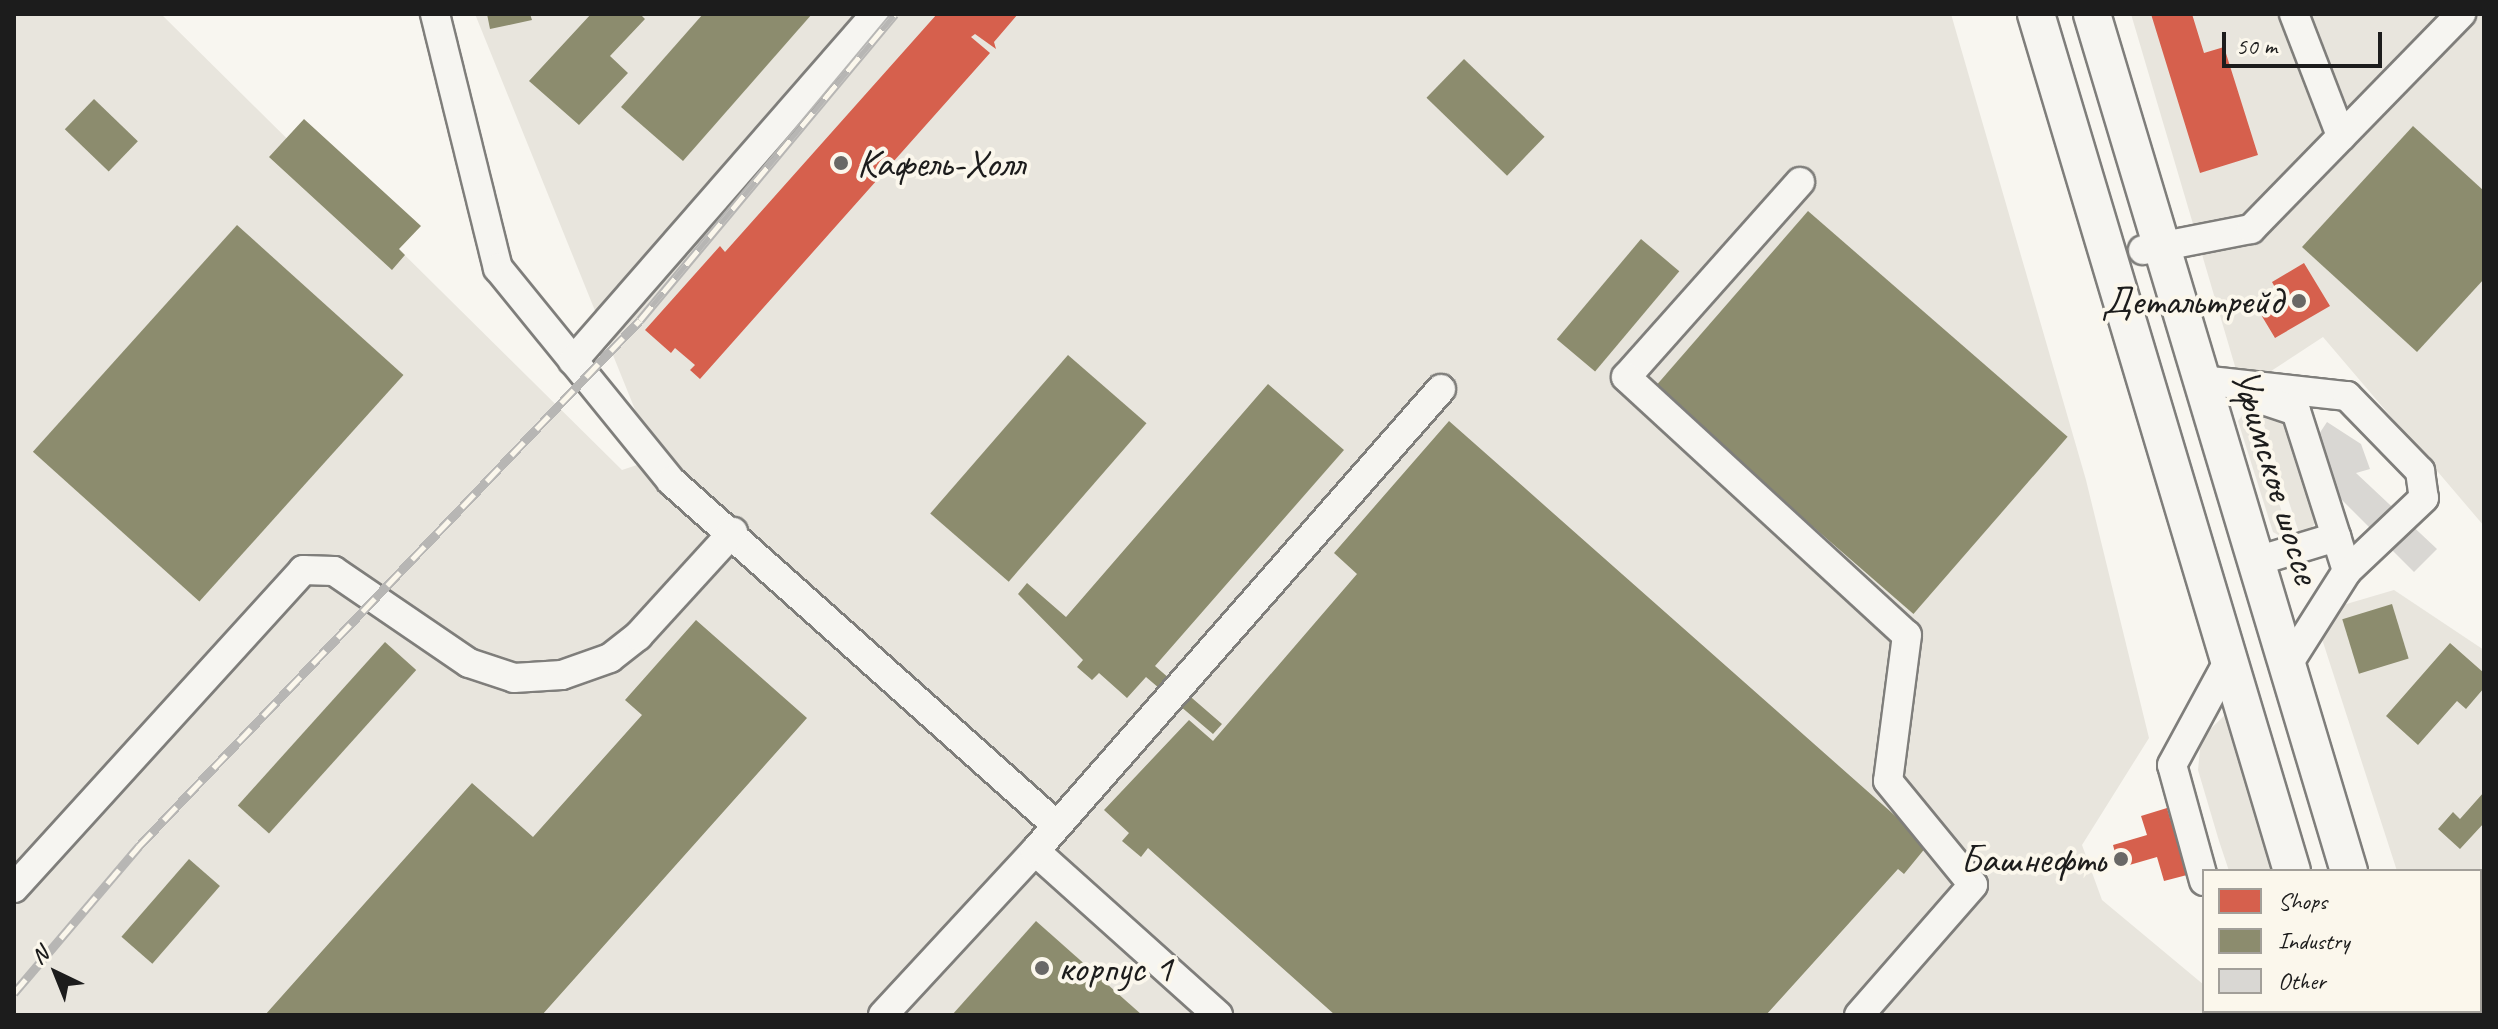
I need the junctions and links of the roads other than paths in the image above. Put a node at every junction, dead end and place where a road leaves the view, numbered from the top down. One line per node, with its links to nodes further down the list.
1 (435, 14): 10 (lane)
2 (876, 14): 10 (lane)
3 (2036, 14): 17 (main road)
4 (2092, 14): 9 (main road, Уфимское шоссе)
5 (2294, 14): 7 (lane)
6 (2461, 14): 7 (lane)
7 (2341, 136): 9 (lane)
8 (1800, 182): 27 (lane)
9 (2152, 248): 11 (main road, Уфимское шоссе)
10 (573, 361): 13 (lane)
11 (2201, 380): 14 (lane); 15 (main road, Уфимское шоссе); 16 (lane)
12 (1441, 389): 19 (lane)
13 (733, 532): 19 (lane); 24 (lane)
14 (2336, 537): 15 (lane); 16 (lane)
15 (2257, 561): 18 (main road, Уфимское шоссе)
16 (2347, 571): 18 (lane)
17 (2228, 662): 21 (main road); 23 (lane)
18 (2288, 664): 22 (main road, Уфимское шоссе)
19 (1055, 824): 20 (lane)
20 (1035, 851): 25 (lane); 26 (lane)
21 (2291, 869)
22 (2348, 869)
23 (2202, 874)
24 (14, 888)
25 (883, 1015)
26 (1218, 1015)
27 (1859, 1015)

